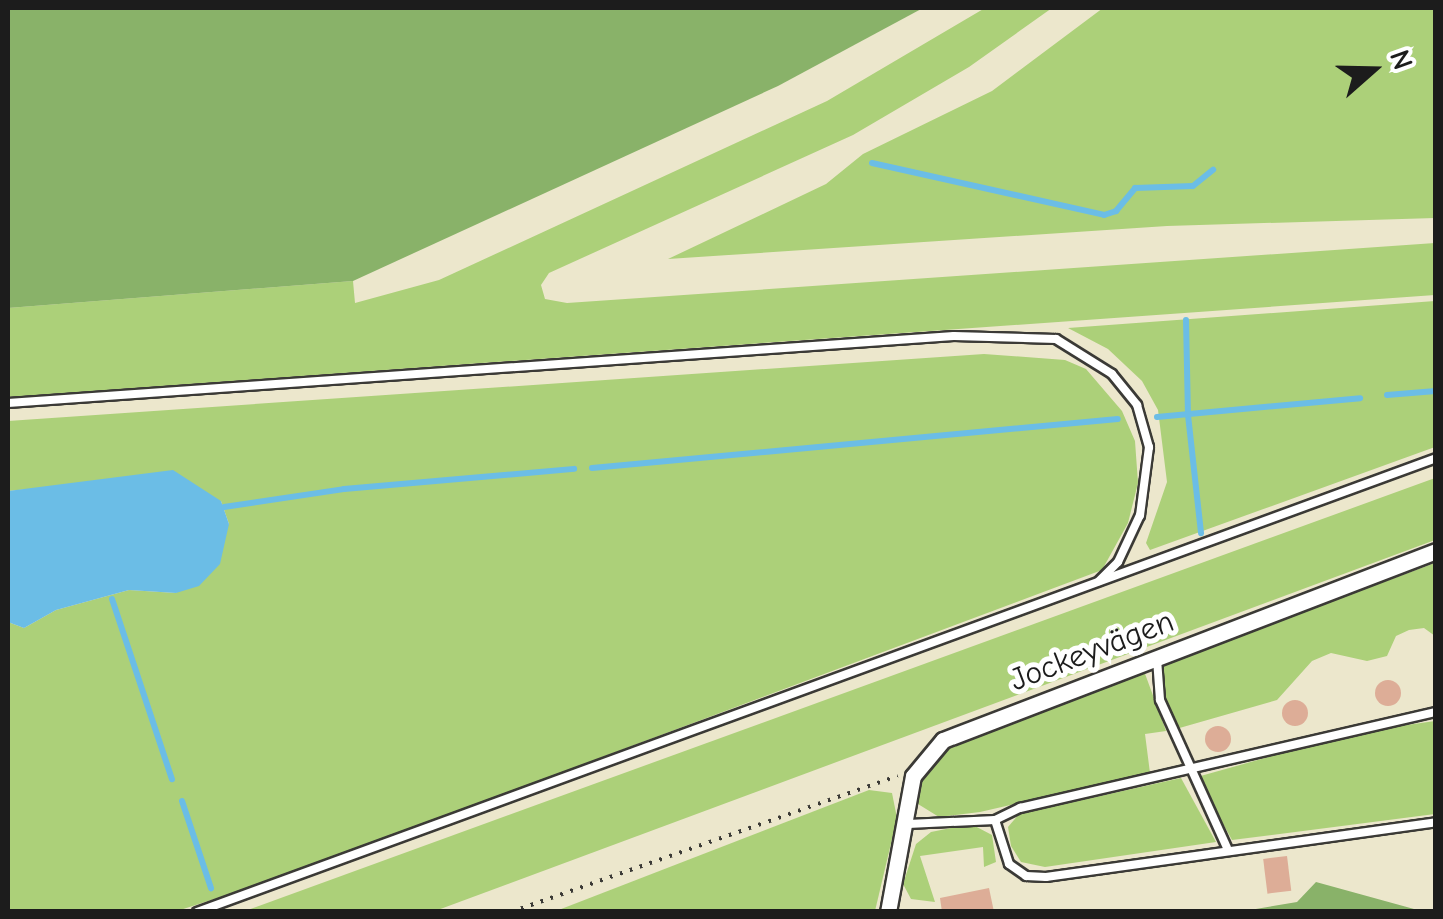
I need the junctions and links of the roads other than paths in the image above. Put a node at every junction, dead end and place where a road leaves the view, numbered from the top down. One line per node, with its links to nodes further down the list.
1 (8, 403): 4 (lane)
2 (1436, 458): 4 (lane)
3 (1436, 551): 5 (street, Jockeyvägen)
4 (1099, 581): 12 (lane)
5 (1159, 656): 7 (lane); 10 (street, Jockeyvägen)
6 (1436, 712): 7 (lane)
7 (1187, 770): 8 (lane); 11 (lane)
8 (995, 820): 10 (lane); 11 (lane)
9 (1436, 822): 11 (lane)
10 (908, 824): 13 (street)
11 (1227, 848)
12 (197, 912)
13 (888, 912)

